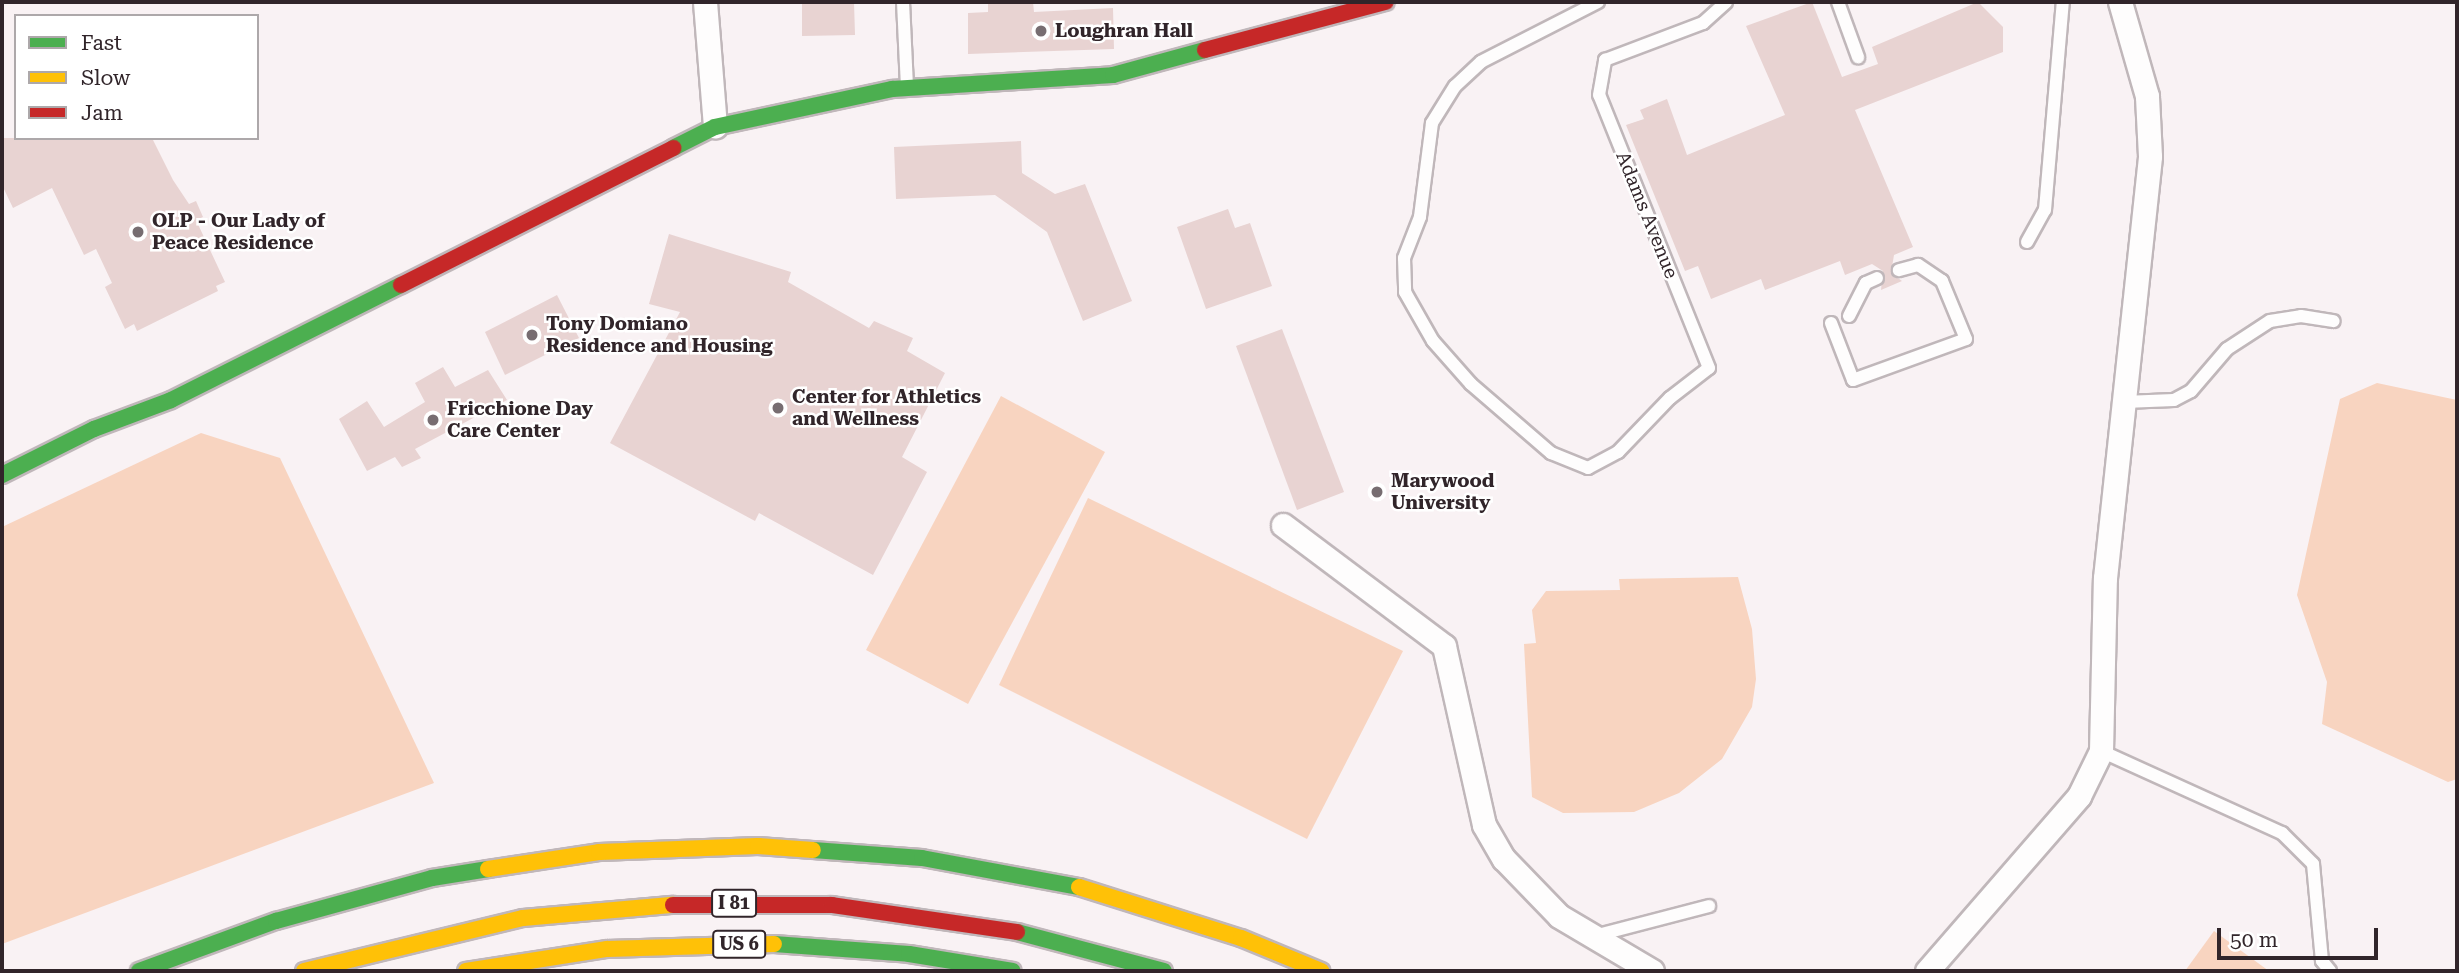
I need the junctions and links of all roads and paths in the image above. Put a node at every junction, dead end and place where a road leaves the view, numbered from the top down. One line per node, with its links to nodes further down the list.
1 (705, 2): 11 (street)
2 (903, 2): 10 (lane)
3 (1387, 2): 10 (main road)
4 (1598, 2): 5 (lane, Adams Avenue)
5 (1726, 2)
6 (1838, 2): 9 (lane)
7 (2063, 2): 12 (lane)
8 (2120, 2): 18 (street)
9 (1858, 57)
10 (907, 88): 11 (main road)
11 (715, 127): 19 (main road)
12 (2027, 242)
13 (1899, 270): 17 (lane)
14 (1877, 278): 15 (lane)
15 (1849, 316)
16 (2334, 321): 18 (lane)
17 (1831, 323)
18 (2124, 402): 21 (street)
19 (2, 475)
20 (1283, 526): 23 (street)
21 (2101, 751): 31 (street); 32 (lane)
22 (1709, 906): 23 (lane)
23 (1588, 938): 30 (street)
24 (139, 971): 29 (main road)
25 (304, 971): 28 (main road, I 81)
26 (466, 971): 27 (main road, US 6)
27 (1013, 971)
28 (1164, 971)
29 (1321, 971)
30 (1651, 971)
31 (1927, 971)
32 (2330, 971)

